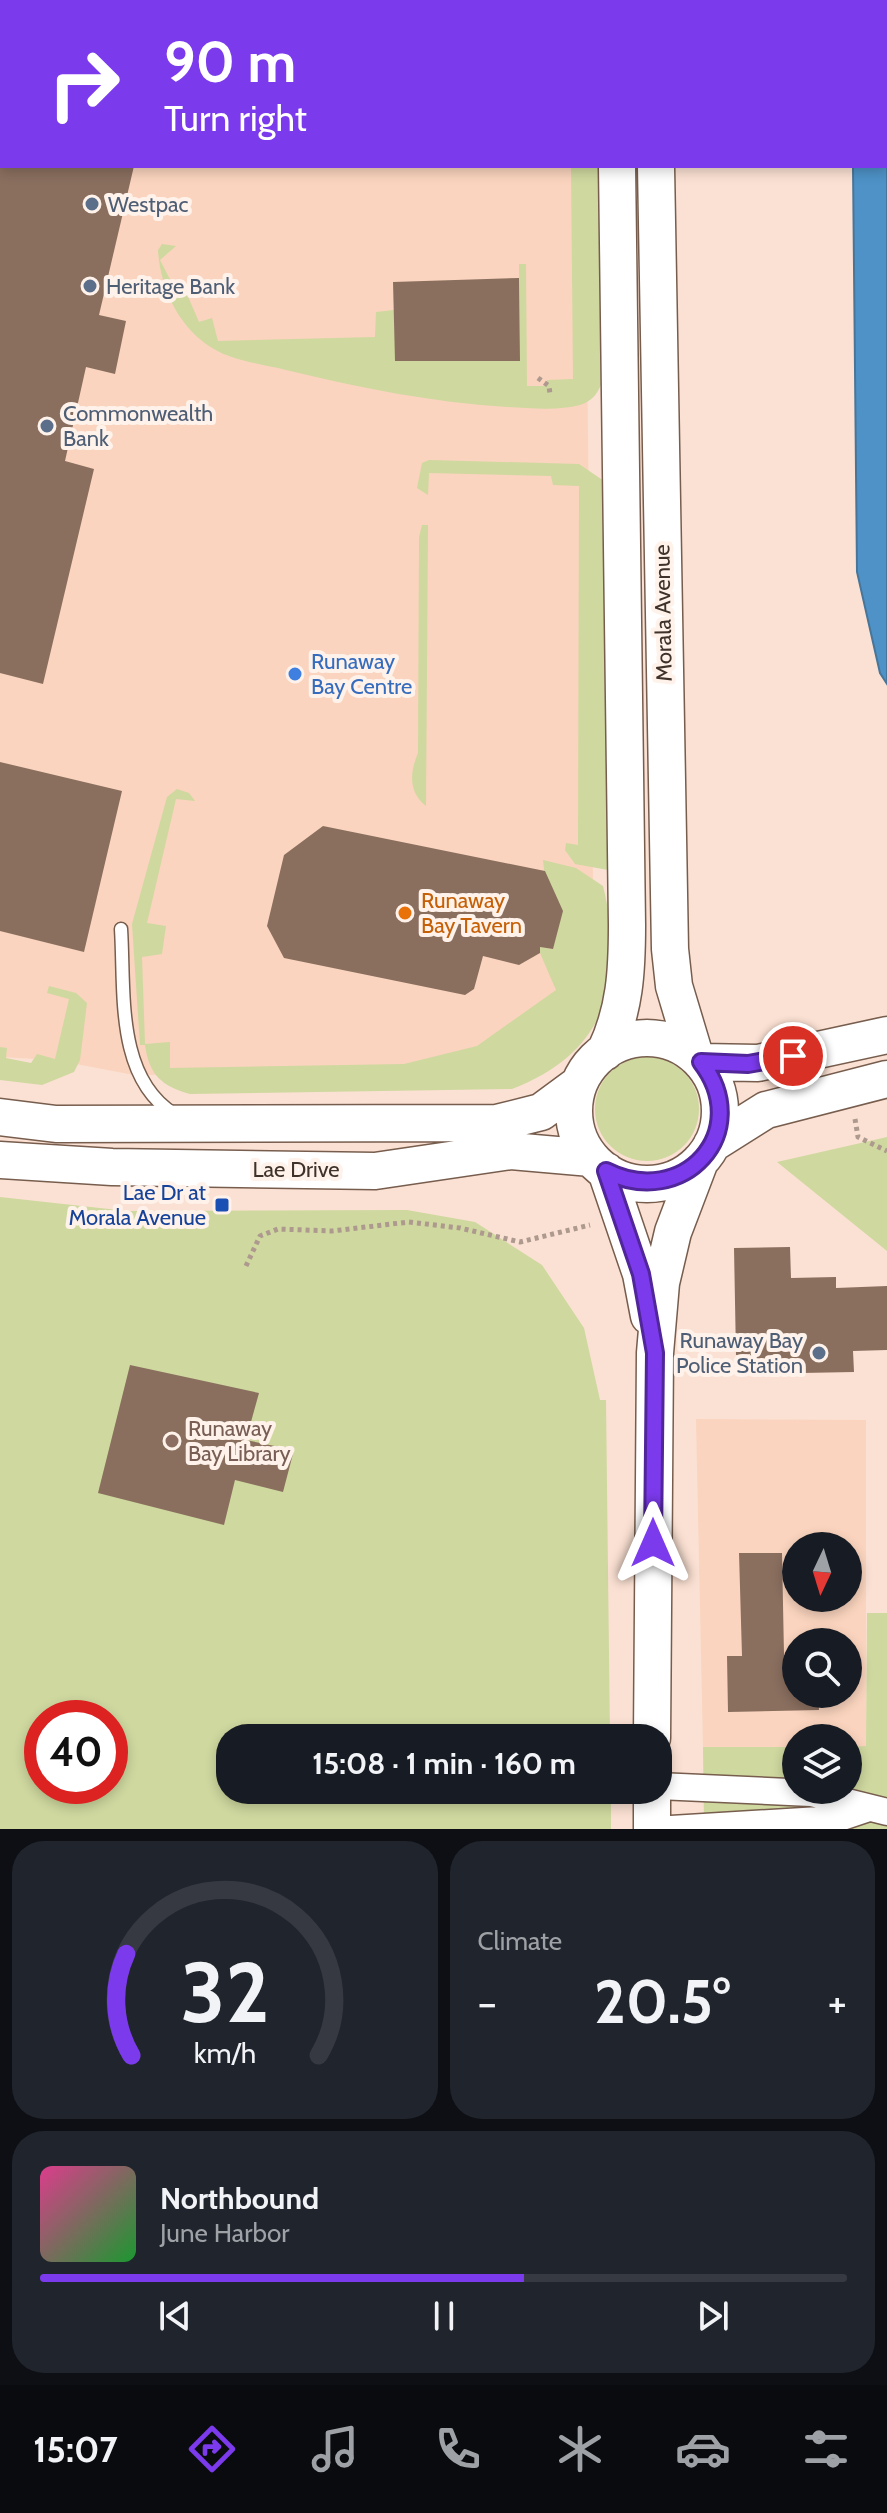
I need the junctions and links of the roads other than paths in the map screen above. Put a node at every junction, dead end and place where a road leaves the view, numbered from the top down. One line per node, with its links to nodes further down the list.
1 (617, 168): 5 (main road, Morala Avenue)
2 (656, 168): 6 (main road, Morala Avenue)
3 (121, 929): 10 (lane)
4 (887, 1035): 6 (main road)
5 (605, 1052): 6 (main road); 8 (main road)
6 (698, 1059): 11 (main road)
7 (887, 1079): 11 (main road)
8 (579, 1084): 10 (main road, Lae Drive); 13 (main road)
9 (0, 1117): 10 (main road, Lae Drive)
10 (201, 1124)
11 (706, 1152): 13 (main road); 14 (main road)
12 (0, 1160): 13 (main road, Lae Drive)
13 (599, 1165): 14 (main road)
14 (655, 1353): 15 (main road)
15 (652, 1724)
16 (672, 1787): 18 (street)
17 (652, 1804): 19 (main road)
18 (878, 1810): 20 (street)
19 (652, 1829)
20 (671, 1829)

